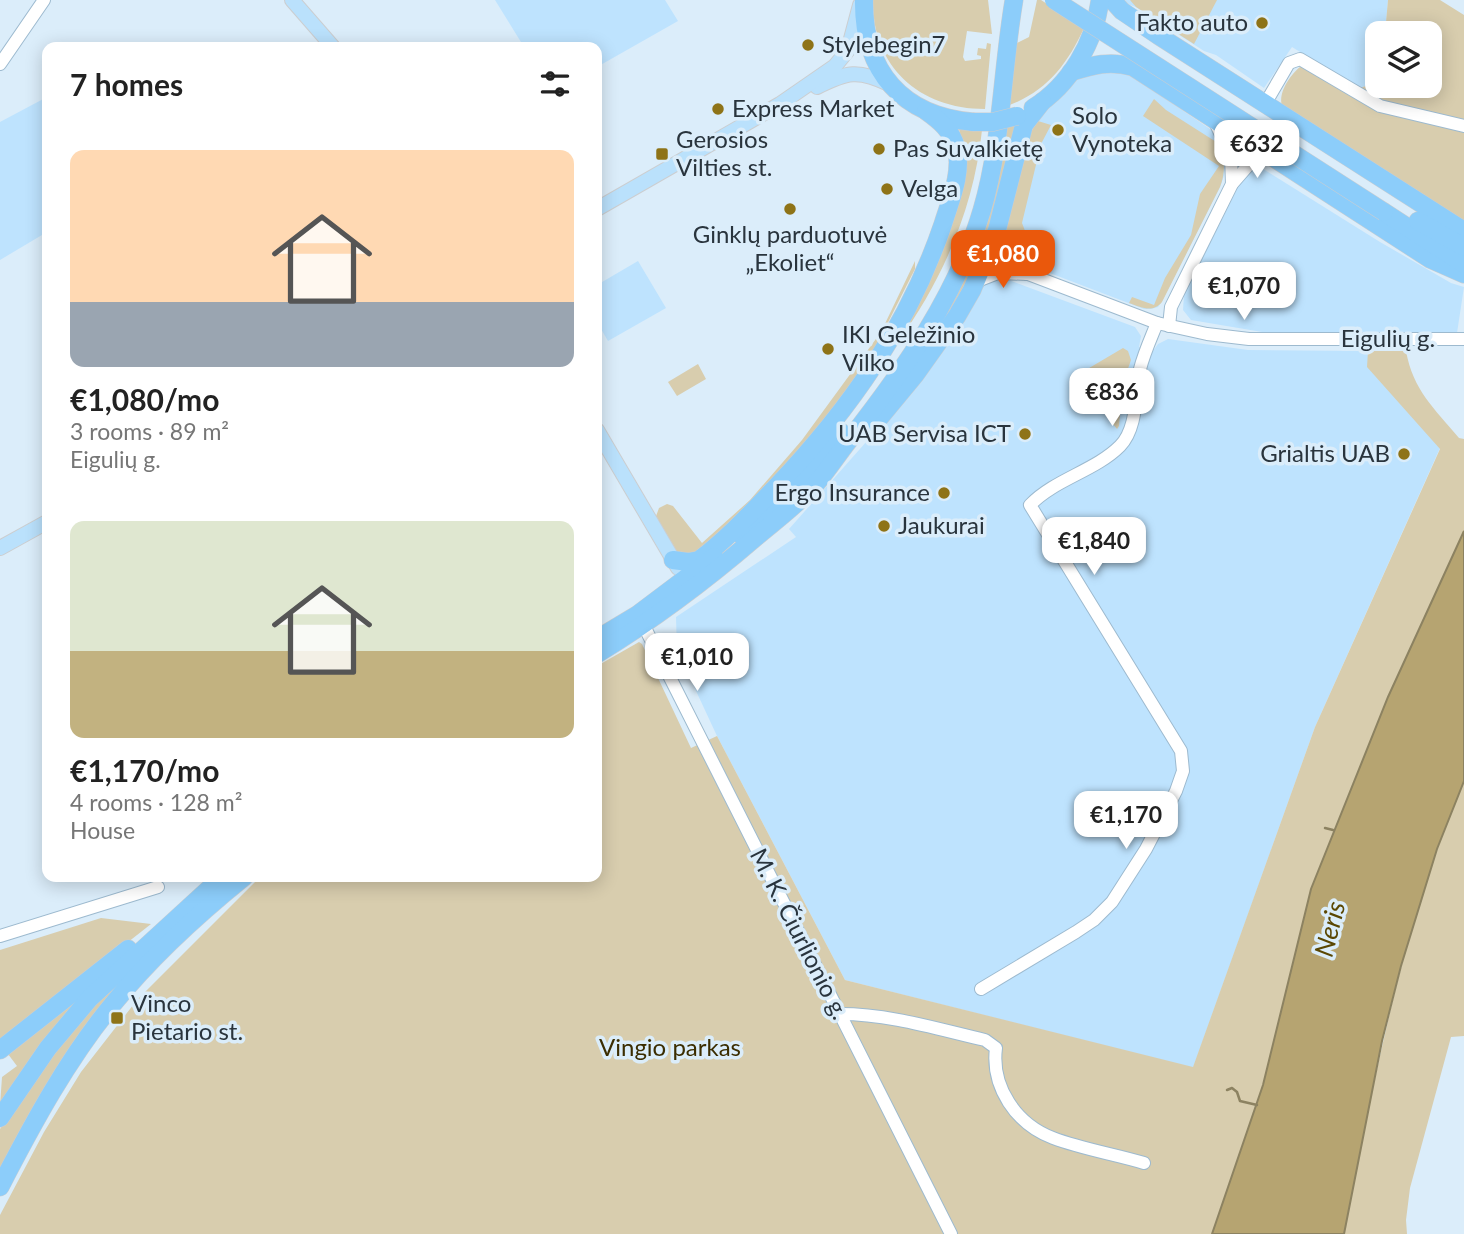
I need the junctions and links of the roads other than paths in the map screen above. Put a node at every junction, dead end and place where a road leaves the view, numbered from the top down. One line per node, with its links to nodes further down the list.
1 (44, 0): 11 (street)
2 (292, 0): 10 (main road)
3 (862, 0): 13 (highway); 15 (main road)
4 (1002, 0): 20 (highway)
5 (1014, 0): 20 (highway)
6 (1054, 0): 25 (highway, bridge)
7 (1076, 0): 25 (highway)
8 (1100, 0): 12 (highway)
9 (1112, 0): 16 (highway)
10 (329, 42)
11 (0, 64)
12 (1071, 72): 14 (highway); 18 (highway)
13 (890, 84): 15 (main road); 17 (highway)
14 (1042, 102): 17 (highway, bridge); 26 (highway)
15 (780, 104): 24 (main road)
16 (1265, 104): 19 (street); 23 (highway)
17 (926, 111): 36 (highway)
18 (1213, 118): 21 (highway); 22 (street)
19 (1464, 126)
20 (991, 149): 38 (highway)
21 (1273, 158): 22 (street); 32 (highway)
22 (1232, 184): 34 (street)
23 (1409, 198): 27 (highway); 28 (highway)
24 (602, 206)
25 (1387, 207): 29 (highway); 30 (highway)
26 (997, 230): 31 (street, Eigulių g.); 33 (highway)
27 (1464, 231)
28 (1464, 241)
29 (1464, 247)
30 (1464, 264)
31 (1028, 274): 33 (street, Eigulių g.); 34 (street, Eigulių g.)
32 (1464, 274)
33 (972, 290): 38 (highway)
34 (1163, 324): 35 (street, Eigulių g.); 53 (street)
35 (1464, 339)
36 (842, 413): 38 (highway); 42 (highway)
37 (602, 439): 43 (main road)
38 (812, 477): 40 (highway); 44 (highway)
39 (42, 525): 41 (main road)
40 (751, 526): 42 (highway); 44 (highway)
41 (0, 548)
42 (712, 550): 43 (highway)
43 (673, 560): 44 (main road)
44 (687, 585): 45 (highway); 46 (highway)
45 (646, 629): 47 (highway); 54 (street, M. K. Čiurlionio g.)
46 (602, 636)
47 (602, 651)
48 (215, 882): 55 (highway)
49 (216, 882): 56 (highway)
50 (238, 882): 58 (highway)
51 (158, 887): 52 (street)
52 (0, 936)
53 (981, 989)
54 (840, 1014): 57 (street); 59 (street, M. K. Čiurlionio g.)
55 (0, 1050)
56 (0, 1118)
57 (1144, 1163)
58 (0, 1187)
59 (951, 1234)

